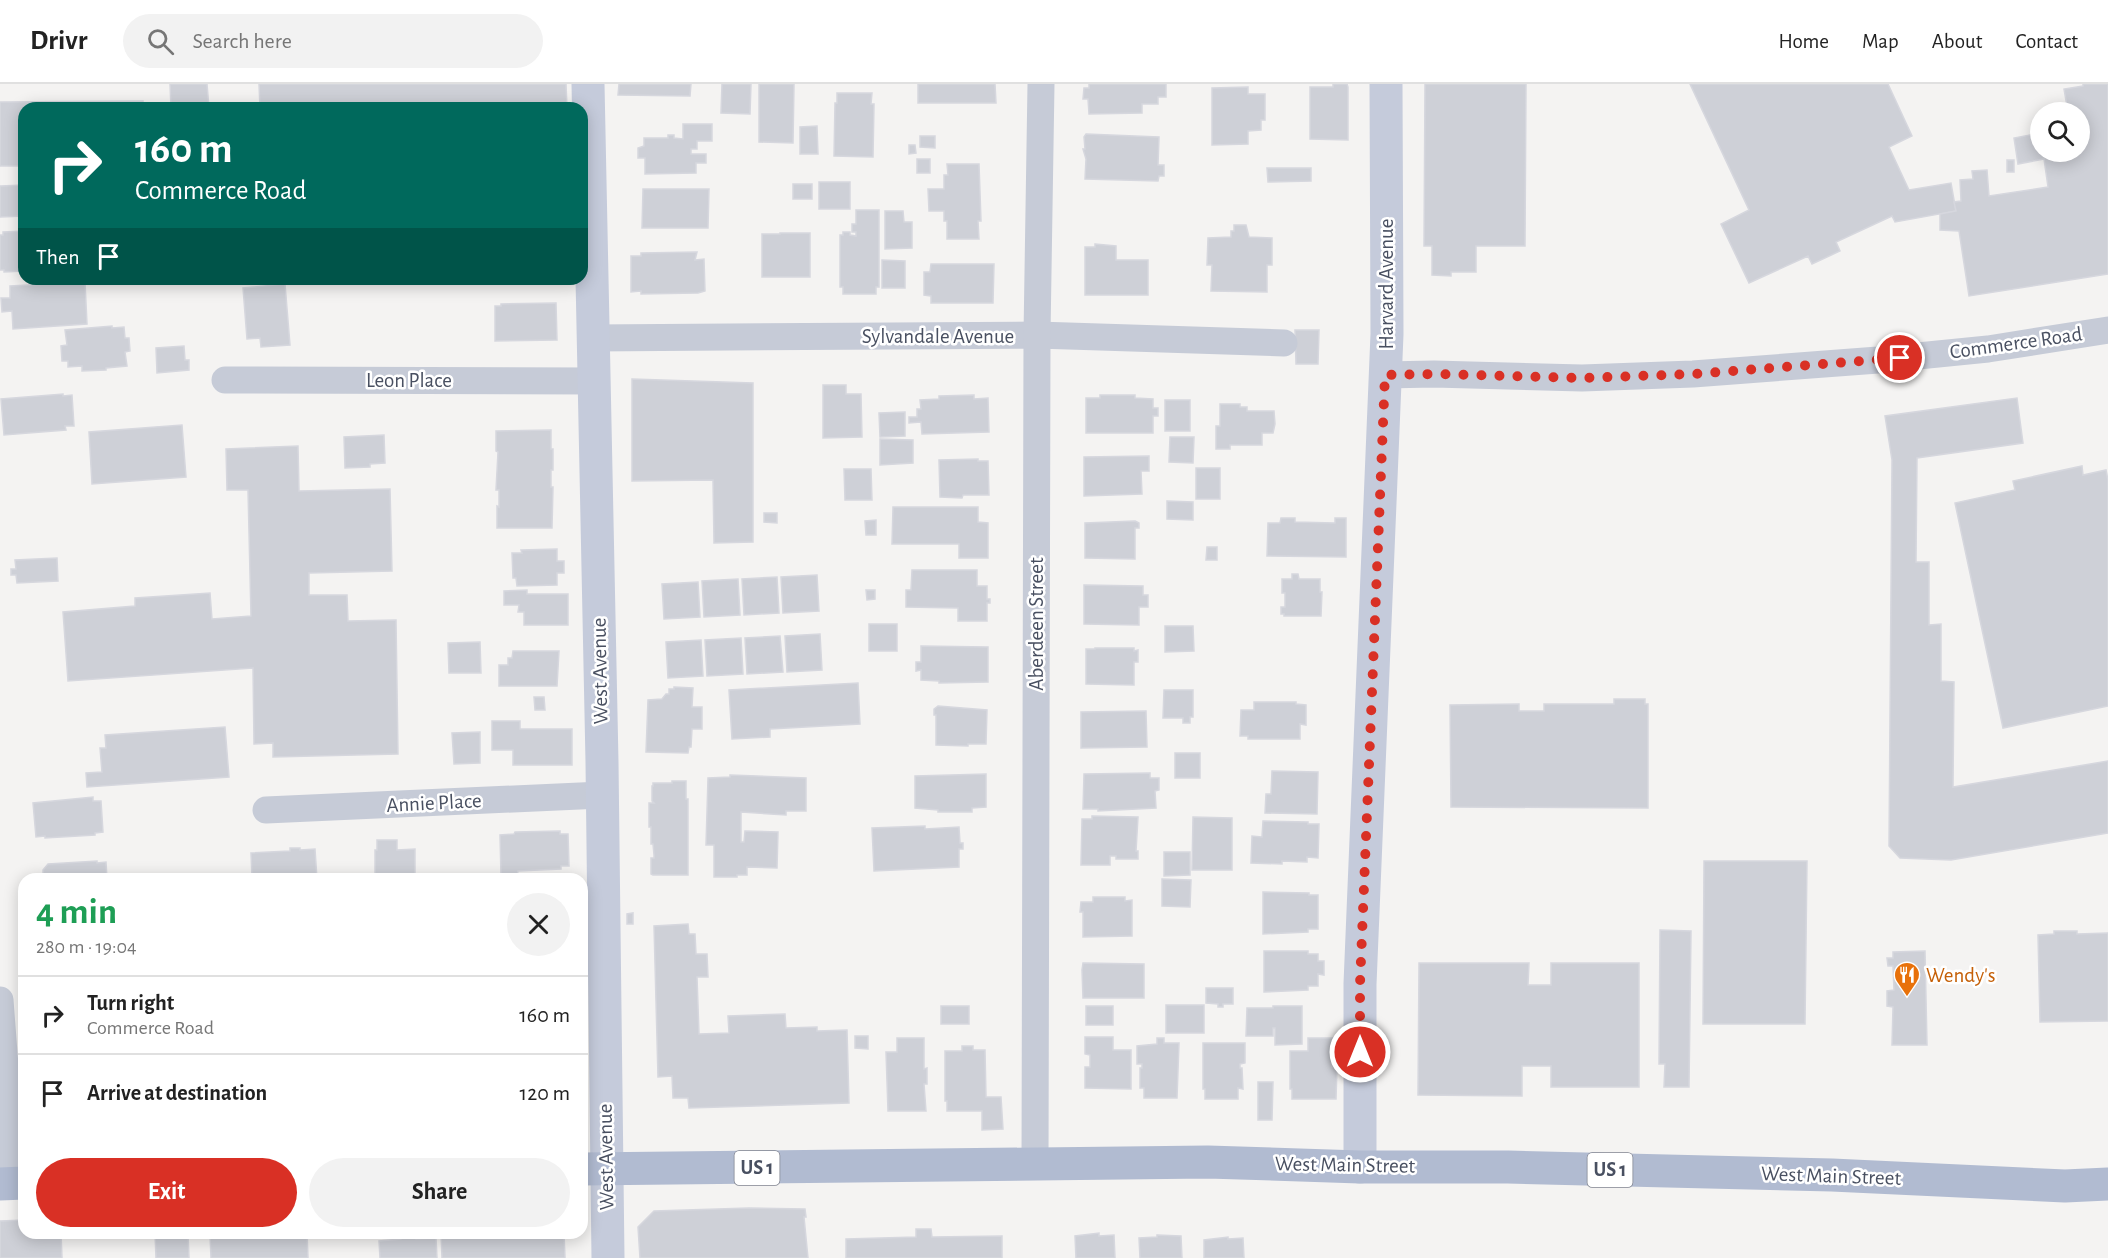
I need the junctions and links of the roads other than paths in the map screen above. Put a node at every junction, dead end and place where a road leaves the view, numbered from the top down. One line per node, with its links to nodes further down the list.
1 (588, 84): 6 (main road, West Avenue)
2 (1041, 84): 5 (street, Aberdeen Street)
3 (1386, 84): 8 (main road, Harvard Avenue)
4 (2108, 330): 8 (street, Commerce Road)
5 (1037, 335): 6 (street, Sylvandale Avenue); 7 (street, Sylvandale Avenue); 14 (street, Aberdeen Street)
6 (592, 338): 10 (main road, West Avenue)
7 (1284, 343)
8 (1385, 375): 15 (main road, Harvard Avenue)
9 (225, 380): 10 (street, Leon Place)
10 (594, 381): 11 (main road, West Avenue)
11 (602, 795): 12 (street, Annie Place); 16 (main road, West Avenue)
12 (266, 810)
13 (0, 1000): 17 (street)
14 (1035, 1165): 15 (main road, West Main Street / US 1); 16 (main road, West Main Street / US 1)
15 (1360, 1167): 18 (main road, West Main Street / US 1)
16 (594, 1169): 19 (main road, West Avenue)
17 (13, 1184)
18 (2108, 1184)
19 (608, 1258)

